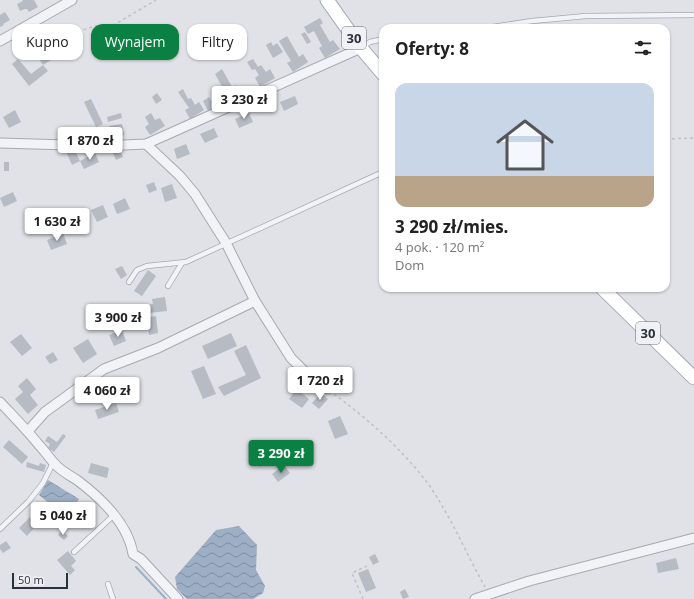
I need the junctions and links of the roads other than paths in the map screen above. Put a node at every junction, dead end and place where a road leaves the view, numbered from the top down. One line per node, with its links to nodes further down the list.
1 (72, 0): 6 (street)
2 (327, 0): 7 (main road, 30)
3 (694, 15): 4 (lane)
4 (512, 24)
5 (379, 40): 7 (lane)
6 (0, 42)
7 (361, 48): 8 (main road, 30); 10 (street)
8 (379, 69)
9 (0, 143): 10 (street)
10 (146, 144): 12 (street)
11 (379, 174): 12 (lane)
12 (226, 243): 13 (lane); 17 (street)
13 (182, 262): 14 (lane); 15 (lane)
14 (129, 282)
15 (168, 286)
16 (606, 292): 18 (main road, 30)
17 (255, 301): 19 (street); 21 (street)
18 (694, 378)
19 (328, 389)
20 (0, 402): 21 (street)
21 (28, 431): 22 (street)
22 (53, 463): 23 (street); 24 (lane)
23 (114, 515): 26 (lane); 30 (street)
24 (0, 529)
25 (694, 538): 28 (street)
26 (74, 552)
27 (108, 584): 29 (lane)
28 (490, 596): 31 (street)
29 (113, 599)
30 (178, 599)
31 (475, 599)

